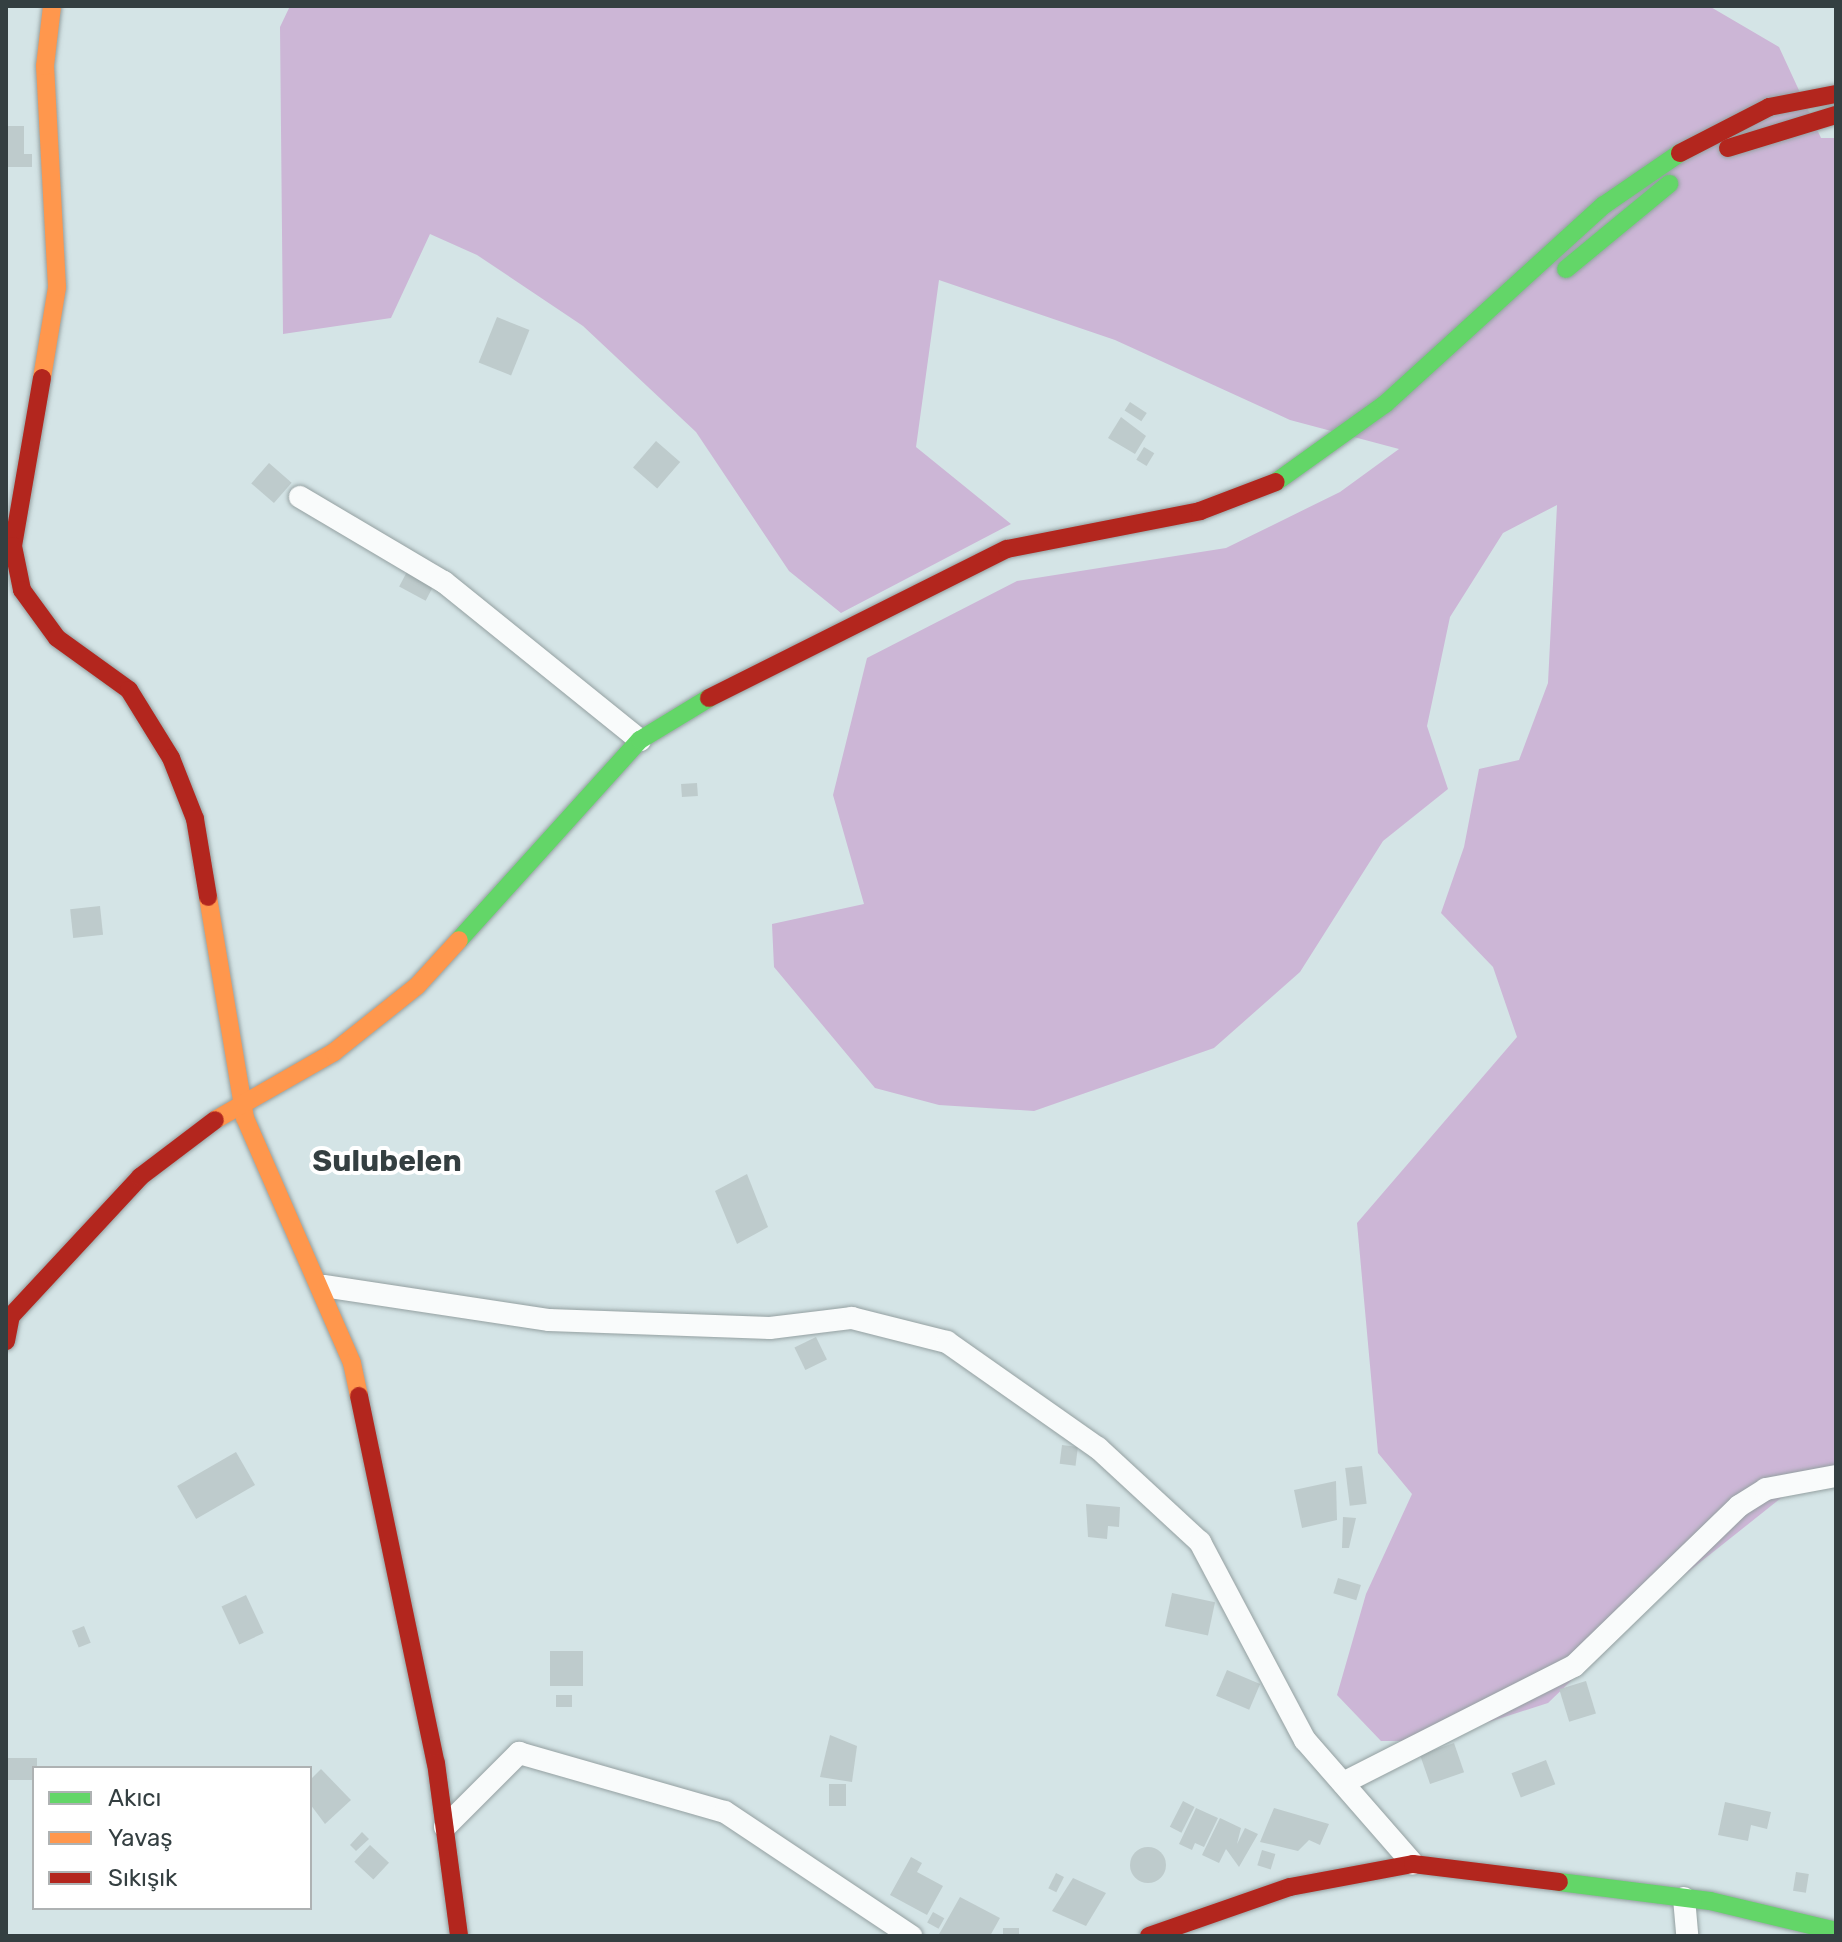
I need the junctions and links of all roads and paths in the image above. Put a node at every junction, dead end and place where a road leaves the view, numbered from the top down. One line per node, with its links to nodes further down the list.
1 (52, 6): 7 (main road)
2 (1836, 94): 5 (main road)
3 (1836, 115): 5 (main road)
4 (300, 497): 6 (street)
5 (838, 641): 6 (main road); 7 (main road)
6 (640, 740): 7 (main road)
7 (244, 1110): 8 (main road); 9 (main road)
8 (324, 1286): 11 (street); 12 (main road)
9 (6, 1342)
10 (1836, 1476): 11 (street)
11 (1343, 1783): 13 (street)
12 (445, 1827): 16 (main road); 17 (street)
13 (1413, 1864): 14 (main road); 18 (main road)
14 (1684, 1898): 15 (main road); 19 (street)
15 (1836, 1931)
16 (459, 1936)
17 (911, 1936)
18 (1149, 1936)
19 (1687, 1936)

